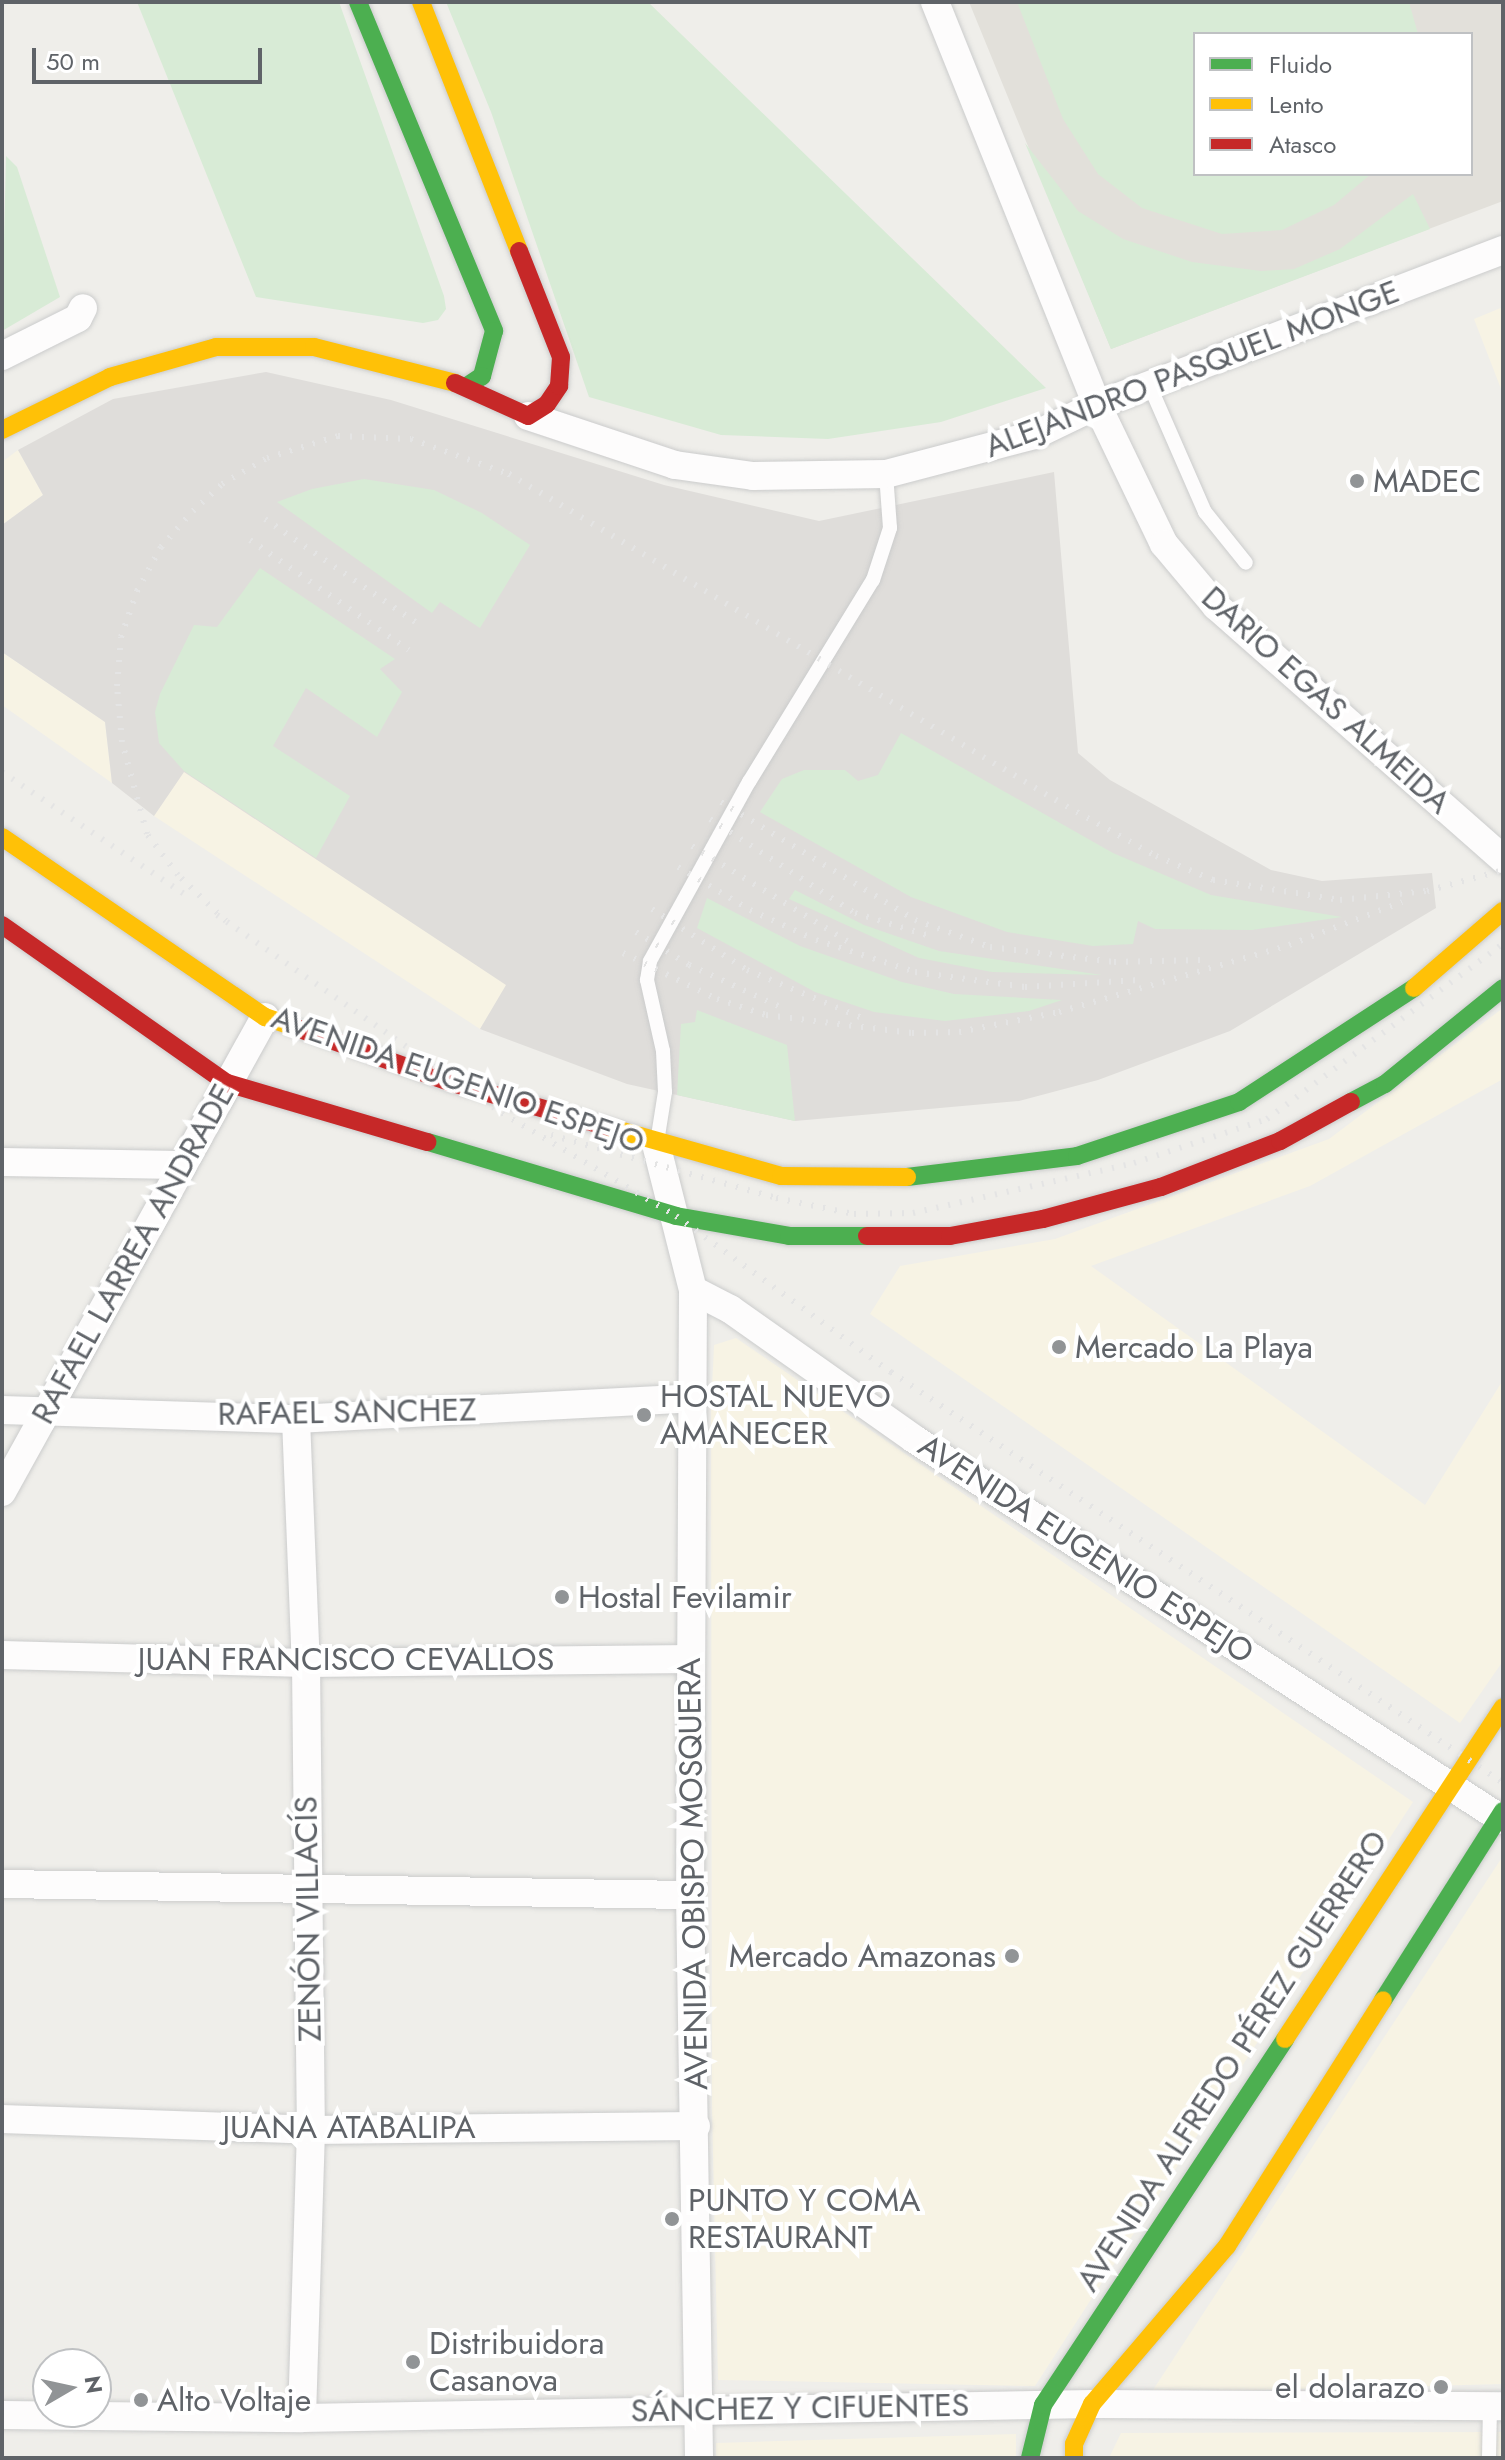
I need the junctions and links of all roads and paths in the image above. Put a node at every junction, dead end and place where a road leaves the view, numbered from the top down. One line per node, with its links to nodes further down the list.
1 (358, 2): 8 (main road)
2 (421, 2): 10 (main road)
3 (935, 2): 9 (street, DARIO EGAS ALMEIDA)
4 (1503, 250): 7 (street, ALEJANDRO PASQUEL MONGE)
5 (83, 308): 6 (street)
6 (2, 356)
7 (1149, 384): 9 (street, ALEJANDRO PASQUEL MONGE); 13 (lane)
8 (467, 386): 10 (main road, ALEJANDRO PASQUEL MONGE); 11 (main road, ALEJANDRO PASQUEL MONGE)
9 (1097, 405): 12 (street, ALEJANDRO PASQUEL MONGE); 15 (street, DARIO EGAS ALMEIDA)
10 (528, 416): 12 (street, ALEJANDRO PASQUEL MONGE)
11 (2, 430)
12 (886, 474): 21 (lane)
13 (1246, 563)
14 (2, 837): 19 (main road, AVENIDA EUGENIO ESPEJO)
15 (1503, 859)
16 (1503, 911): 21 (main road)
17 (2, 925): 20 (main road, AVENIDA EUGENIO ESPEJO)
18 (1503, 988): 24 (main road)
19 (265, 1017): 20 (street, RAFAEL LARREA ANDRADE); 21 (main road, AVENIDA EUGENIO ESPEJO)
20 (227, 1083): 23 (street, RAFAEL LARREA ANDRADE); 24 (main road, AVENIDA EUGENIO ESPEJO)
21 (656, 1144): 24 (street, AVENIDA EUGENIO ESPEJO)
22 (2, 1162): 23 (street)
23 (180, 1165): 28 (street, RAFAEL LARREA ANDRADE)
24 (676, 1216): 25 (street, AVENIDA EUGENIO ESPEJO)
25 (693, 1290): 26 (street, AVENIDA OBISPO MOSQUERA); 35 (street, AVENIDA EUGENIO ESPEJO)
26 (692, 1398): 29 (street, RAFAEL SANCHEZ); 32 (street, AVENIDA OBISPO MOSQUERA)
27 (2, 1410): 28 (street, RAFAEL SANCHEZ)
28 (48, 1410): 29 (street, RAFAEL SANCHEZ); 30 (street, RAFAEL LARREA ANDRADE)
29 (296, 1419): 33 (street, ZENÓN VILLACÍS)
30 (2, 1492)
31 (2, 1655): 33 (street, JUAN FRANCISCO CEVALLOS)
32 (691, 1659): 33 (street, JUAN FRANCISCO CEVALLOS); 39 (street, AVENIDA OBISPO MOSQUERA)
33 (306, 1663): 38 (street, ZENÓN VILLACÍS)
34 (1503, 1707): 35 (main road, AVENIDA ALFREDO PÉREZ GUERRERO)
35 (1449, 1783): 36 (street, AVENIDA EUGENIO ESPEJO); 44 (main road, AVENIDA ALFREDO PÉREZ GUERRERO)
36 (1501, 1816): 43 (main road)
37 (2, 1884): 38 (street)
38 (307, 1890): 39 (street); 42 (street, ZENÓN VILLACÍS)
39 (690, 1895): 41 (street, AVENIDA OBISPO MOSQUERA)
40 (2, 2119): 42 (street, JUANA ATABALIPA)
41 (696, 2126): 42 (street, JUANA ATABALIPA); 46 (street, AVENIDA OBISPO MOSQUERA)
42 (311, 2130): 48 (street, ZENÓN VILLACÍS)
43 (1092, 2404): 44 (street, SÁNCHEZ Y CIFUENTES); 45 (street, SÁNCHEZ Y CIFUENTES); 51 (main road)
44 (1043, 2405): 46 (street, SÁNCHEZ Y CIFUENTES); 50 (main road, AVENIDA ALFREDO PÉREZ GUERRERO)
45 (1496, 2406): 52 (lane)
46 (699, 2409): 48 (street, SÁNCHEZ Y CIFUENTES); 49 (street, AVENIDA OBISPO MOSQUERA)
47 (2, 2415): 48 (street, SÁNCHEZ Y CIFUENTES)
48 (302, 2418)
49 (699, 2458)
50 (1030, 2458)
51 (1074, 2458)
52 (1489, 2458)

